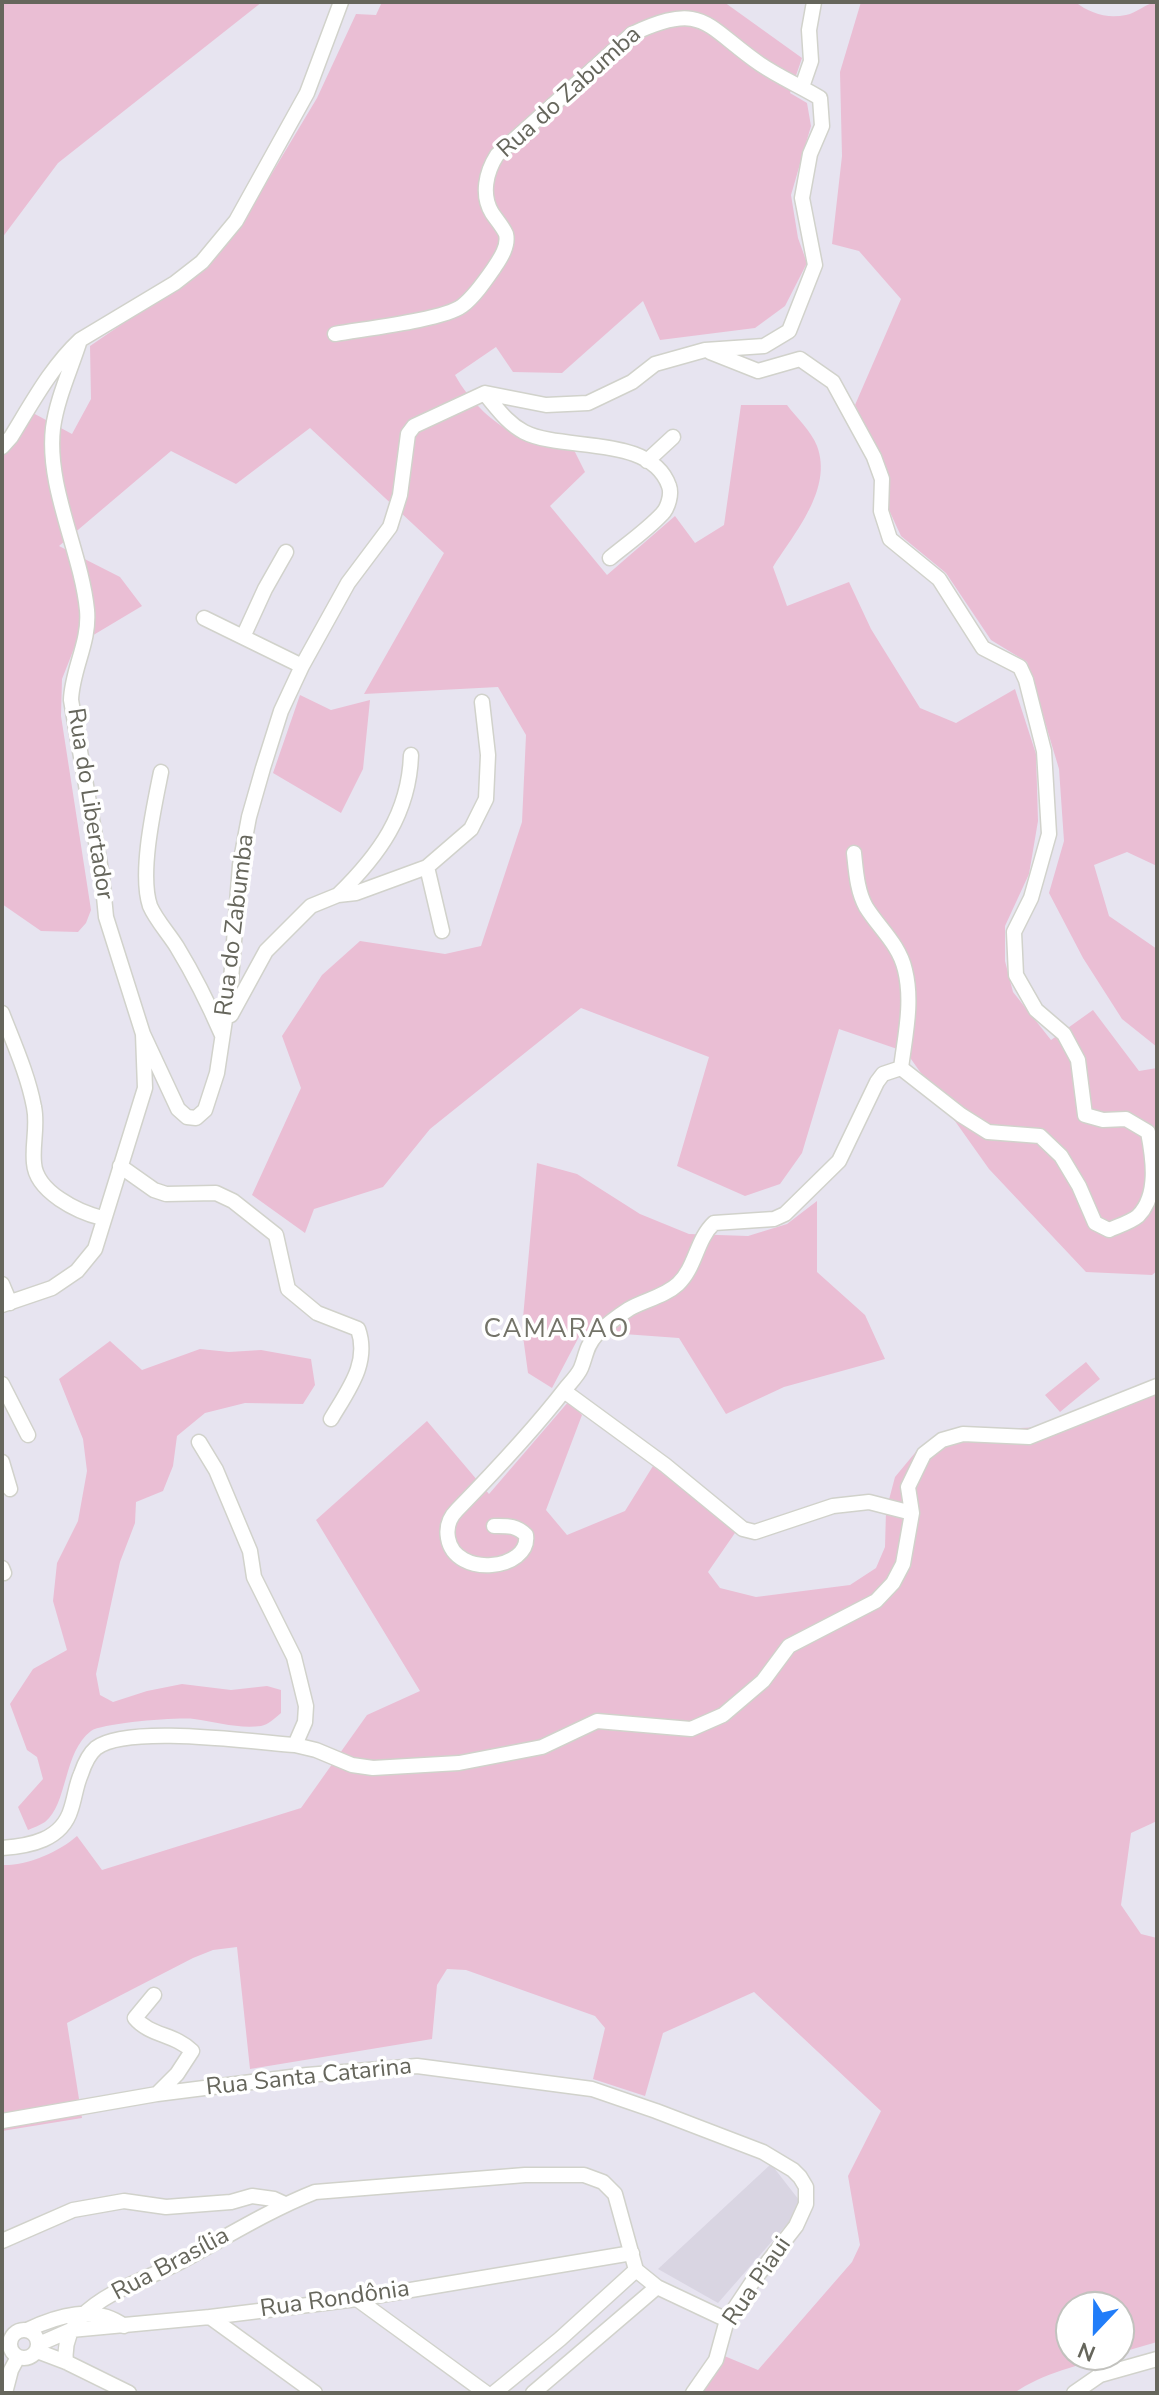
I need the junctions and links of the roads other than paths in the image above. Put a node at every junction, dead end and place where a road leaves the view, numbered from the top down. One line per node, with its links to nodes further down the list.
1 (341, 2): 5 (street)
2 (814, 2): 3 (street)
3 (802, 87): 4 (street, Rua do Zabumba); 6 (street, Rua do Zabumba)
4 (335, 334)
5 (80, 340): 9 (street); 25 (street, Rua do Libertador)
6 (705, 350): 7 (street, Rua do Zabumba); 26 (street)
7 (485, 393): 10 (street); 15 (street, Rua do Zabumba)
8 (673, 437): 10 (street)
9 (2, 447)
10 (647, 461): 12 (street)
11 (286, 552): 14 (street)
12 (610, 558)
13 (204, 618): 14 (street)
14 (243, 637): 15 (street)
15 (302, 666): 24 (street, Rua do Zabumba)
16 (482, 702): 20 (street)
17 (411, 755): 21 (street)
18 (161, 772): 24 (street)
19 (854, 853): 26 (street)
20 (427, 867): 21 (street); 22 (street)
21 (338, 895): 24 (street)
22 (442, 931)
23 (2, 1013): 28 (street)
24 (223, 1030): 25 (street, Rua do Zabumba)
25 (143, 1034): 27 (street)
26 (901, 1068): 33 (street)
27 (120, 1166): 28 (street); 34 (street)
28 (102, 1218): 30 (street)
29 (2, 1284): 30 (street)
30 (6, 1304)
31 (2, 1384): 35 (street)
32 (1157, 1386): 39 (street)
33 (564, 1391): 39 (street); 40 (street)
34 (331, 1419)
35 (28, 1435)
36 (199, 1442): 41 (street)
37 (2, 1462): 38 (street)
38 (10, 1489)
39 (912, 1513): 41 (street)
40 (494, 1526)
41 (295, 1745): 42 (street)
42 (2, 1848)
43 (154, 1995): 44 (street)
44 (157, 2094): 45 (street, Rua Santa Catarina); 46 (street, Rua Santa Catarina)
45 (2, 2121)
46 (793, 2170): 58 (street, Rua Piaui)
47 (285, 2204): 48 (street); 49 (street, Rua Brasília); 53 (street, Rua Brasília)
48 (2, 2241)
49 (632, 2253): 50 (street, Rua Brasília); 54 (street, Rua Rondônia)
50 (636, 2270): 51 (street); 52 (street)
51 (657, 2287): 55 (street); 58 (street)
52 (619, 2288): 55 (street); 71 (street)
53 (113, 2295): 56 (street, Rua Brasília); 59 (street)
54 (357, 2299): 57 (street, Rua Rondônia); 70 (street)
55 (636, 2305): 72 (street)
56 (83, 2315): 59 (street); 60 (street, Rua Brasília); 61 (street)
57 (210, 2317): 59 (street, Rua Rondônia); 69 (street)
58 (727, 2320): 73 (street, Rua Piaui)
59 (120, 2322): 61 (street, Rua Rondônia)
60 (27, 2330): 62 (street); 63 (street)
61 (71, 2330): 63 (street, Rua Rondônia); 66 (street)
62 (6, 2338): 64 (street)
63 (38, 2348): 64 (street); 66 (street)
64 (18, 2357): 67 (street)
65 (1157, 2359): 74 (street)
66 (66, 2362): 68 (street)
67 (5, 2393)
68 (129, 2393)
69 (315, 2393)
70 (486, 2393)
71 (494, 2393)
72 (533, 2393)
73 (693, 2393)
74 (1074, 2393)

